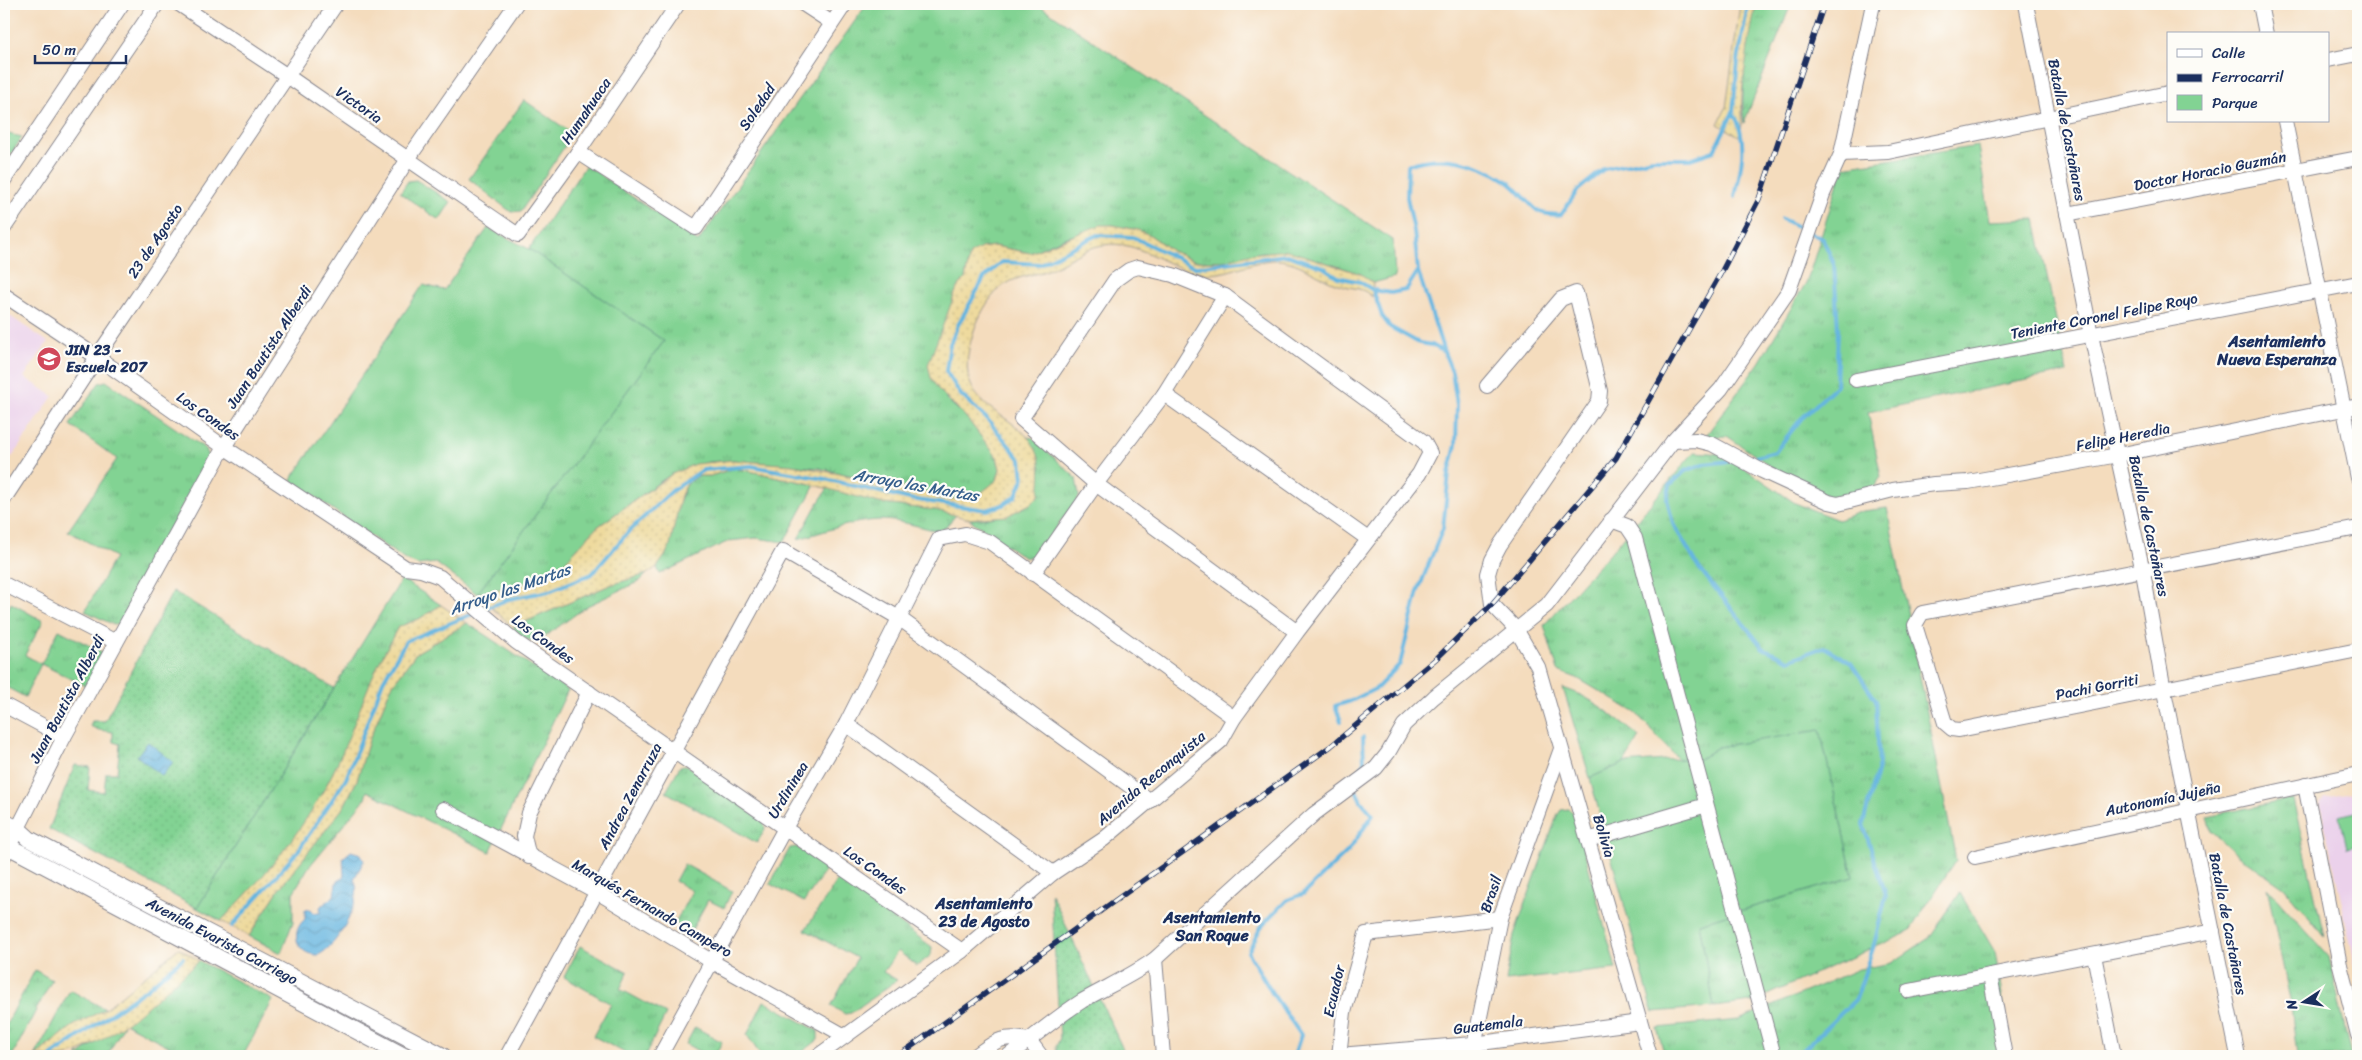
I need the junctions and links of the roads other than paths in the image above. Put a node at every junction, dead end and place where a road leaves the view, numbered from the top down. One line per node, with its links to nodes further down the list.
1 (122, 4): 25 (street)
2 (156, 4): 27 (street)
3 (179, 4): 16 (street, Victoria)
4 (336, 4): 16 (street, 23 de Agosto)
5 (516, 4): 23 (street, Juan Bautista Alberdi)
6 (678, 4): 20 (street, Humahuaca)
7 (802, 4): 12 (street)
8 (845, 4): 12 (street, Soledad)
9 (1873, 4): 21 (street)
10 (2026, 4): 18 (street, Batalla de Castañares)
11 (2260, 4): 13 (street)
12 (832, 23): 20 (street, Soledad)
13 (2266, 32)
14 (2358, 54): 15 (street)
15 (2330, 60)
16 (286, 75): 23 (street, Victoria); 34 (street, 23 de Agosto)
17 (2167, 93): 18 (street)
18 (2048, 118): 21 (street); 26 (street, Batalla de Castañares)
19 (2285, 122): 24 (street)
20 (578, 152): 28 (street, Humahuaca)
21 (1840, 154): 39 (street)
22 (2358, 158): 24 (street, Doctor Horacio Guzmán)
23 (408, 159): 28 (street, Victoria); 40 (street, Juan Bautista Alberdi)
24 (2296, 171): 26 (street, Doctor Horacio Guzmán); 30 (street)
25 (4, 180)
26 (2067, 214): 33 (street, Batalla de Castañares)
27 (4, 228)
28 (518, 235)
29 (2358, 283): 30 (street, Teniente Coronel Felipe Royo)
30 (2320, 292): 33 (street, Teniente Coronel Felipe Royo); 38 (street)
31 (4, 295): 34 (street, Los Condes)
32 (1225, 296): 37 (street); 43 (street); 47 (street, Avenida Reconquista)
33 (2091, 335): 35 (street, Teniente Coronel Felipe Royo); 41 (street, Batalla de Castañares)
34 (97, 357): 40 (street, Los Condes); 44 (street, 23 de Agosto)
35 (1856, 380)
36 (1487, 386): 52 (street, Bolivia)
37 (1164, 394): 43 (street); 47 (street)
38 (2351, 408): 41 (street, Felipe Heredia); 42 (street)
39 (1674, 441): 41 (street, Felipe Heredia); 45 (street)
40 (224, 448): 54 (street, Juan Bautista Alberdi); 57 (street, Los Condes)
41 (2118, 455): 48 (street, Batalla de Castañares)
42 (2358, 478)
43 (1096, 484): 49 (street); 53 (street)
44 (4, 499)
45 (1611, 520): 52 (street); 102 (street)
46 (2358, 528): 48 (street)
47 (1368, 539): 53 (street, Avenida Reconquista)
48 (2143, 572): 56 (street, Batalla de Castañares); 56 (street, Pachi Gorriti)
49 (1033, 574): 51 (street, Urdininea); 59 (street)
50 (4, 584): 54 (street)
51 (898, 618): 60 (street, Urdininea); 63 (street, Andrea Zenarruza); 66 (street)
52 (1516, 629): 62 (street, Bolivia); 82 (street)
53 (1297, 632): 59 (street, Avenida Reconquista)
54 (116, 642): 61 (street, Juan Bautista Alberdi)
55 (2358, 650): 56 (street, Pachi Gorriti)
56 (2164, 691): 69 (street, Batalla de Castañares)
57 (589, 692): 63 (street, Los Condes); 74 (street)
58 (4, 705): 61 (street)
59 (1234, 718): 66 (street, Avenida Reconquista)
60 (846, 724): 71 (street, Urdininea); 76 (street)
61 (64, 738): 70 (street, Juan Bautista Alberdi)
62 (1562, 749): 72 (street, Bolivia); 78 (street, Brasil)
63 (674, 750): 71 (street, Los Condes); 77 (street, Andrea Zenarruza)
64 (2358, 774): 65 (street, Autonomía Jujeña)
65 (2305, 785): 69 (street, Autonomía Jujeña); 87 (street)
66 (1149, 800): 76 (street, Avenida Reconquista)
67 (1703, 806): 72 (street)
68 (442, 809): 74 (street, Marqués Fernando Campero)
69 (2189, 810): 75 (street, Autonomía Jujeña); 79 (street, Batalla de Castañares)
70 (11, 826): 73 (street, Juan Bautista Alberdi); 92 (street, Avenida Evaristo Carriego)
71 (785, 828): 80 (street, Los Condes); 83 (street, Urdininea)
72 (1588, 840): 86 (street, Bolivia)
73 (5, 849): 91 (street, Avenida Evaristo Carriego)
74 (529, 857): 77 (street, Marqués Fernando Campero)
75 (1975, 857)
76 (1053, 873): 80 (street, Avenida Reconquista)
77 (597, 892): 83 (street, Marqués Fernando Campero); 93 (street, Andrea Zenarruza)
78 (1500, 918): 90 (street, Brasil); 100 (street, Ecuador)
79 (2213, 931): 81 (street); 105 (street, Batalla de Castañares)
80 (962, 951): 88 (street, Avenida Reconquista)
81 (2094, 955): 84 (street); 104 (street)
82 (1156, 959): 89 (street); 99 (street)
83 (711, 961): 88 (street, Marqués Fernando Campero); 94 (street, Urdininea)
84 (1990, 975): 85 (street); 103 (street)
85 (1909, 991)
86 (1640, 1022): 90 (street, Guatemala); 101 (street, Bolivia)
87 (2358, 1035)
88 (845, 1036): 95 (street, Avenida Reconquista)
89 (1029, 1040): 96 (street); 97 (street); 98 (street)
90 (1472, 1050): 100 (street, Guatemala)
91 (404, 1056)
92 (443, 1056)
93 (507, 1056)
94 (660, 1056)
95 (818, 1056)
96 (975, 1056)
97 (1008, 1056)
98 (1041, 1056)
99 (1163, 1056)
100 (1339, 1056)
101 (1650, 1056)
102 (1774, 1056)
103 (2005, 1056)
104 (2114, 1056)
105 (2238, 1056)

